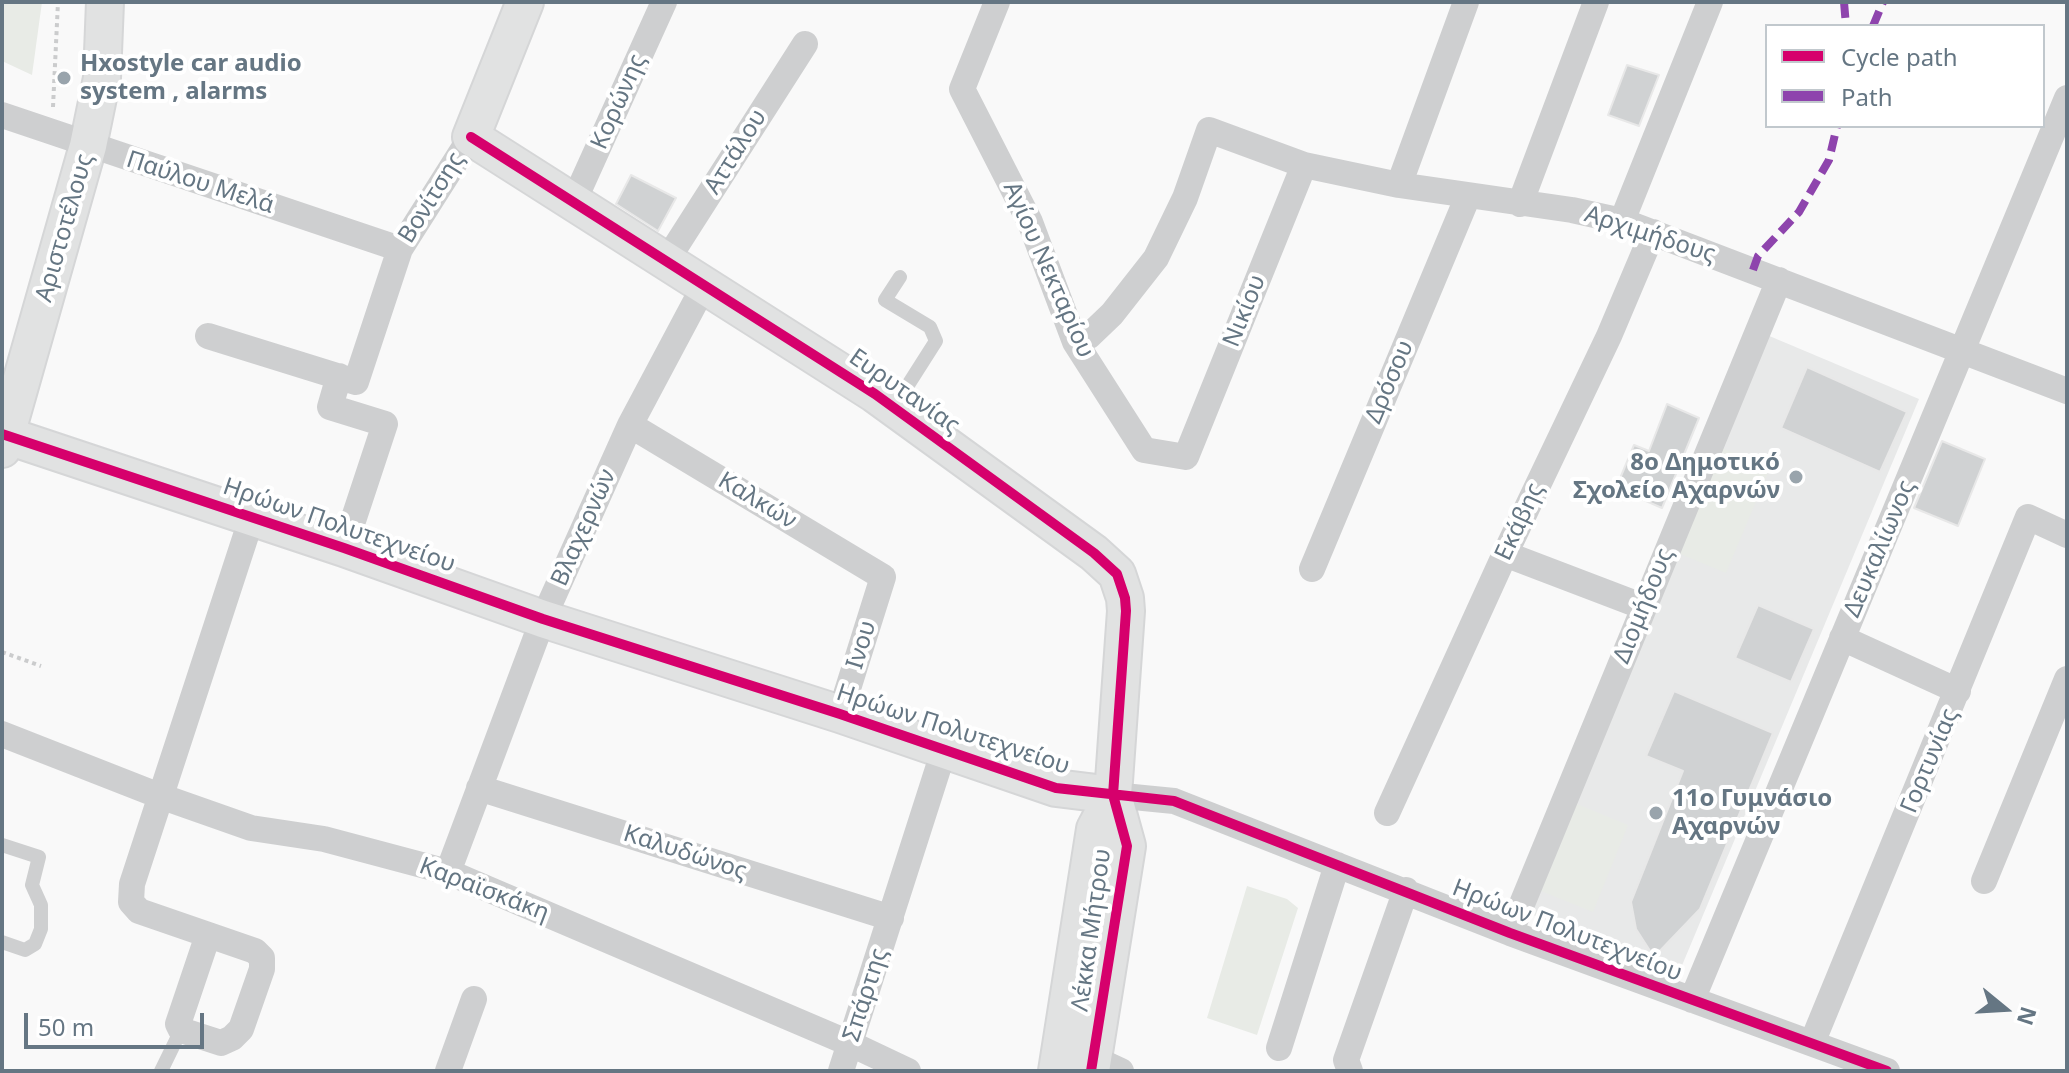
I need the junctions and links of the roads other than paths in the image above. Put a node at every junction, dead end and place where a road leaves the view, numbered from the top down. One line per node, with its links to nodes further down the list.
1 (105, 2): 12 (street, Αριστοτέλους)
2 (525, 2): 11 (street, Βονίτσης)
3 (664, 2): 16 (street, Κορώνης)
4 (997, 2): 26 (street, Αγίου Νεκταρίου)
5 (1466, 2): 14 (street)
6 (1596, 2): 17 (street)
7 (1710, 2): 18 (street)
8 (805, 44): 21 (street, Αττάλου)
9 (2067, 98): 27 (street, Δευκαλίωνος)
10 (2, 115): 12 (street, Παύλου Μελά)
11 (471, 137): 16 (street, Ευρυτανίας); 20 (street, Βονίτσης)
12 (88, 146): 20 (street, Παύλου Μελά); 32 (street, Αριστοτέλους)
13 (1304, 165): 14 (street, Αρχιμήδους); 26 (street, Αρχιμήδους); 33 (street, Νικίου)
14 (1399, 185): 15 (street, Αρχιμήδους)
15 (1468, 196): 17 (street, Αρχιμήδους); 38 (street, Δρόσου)
16 (574, 201): 21 (street, Ευρυτανίας)
17 (1520, 204): 18 (street, Αρχιμήδους)
18 (1622, 221): 19 (street, Αρχιμήδους)
19 (1653, 232): 23 (street, Αρχιμήδους); 37 (street, Εκάβης)
20 (400, 249): 28 (street, Βονίτσης)
21 (667, 260): 24 (street, Ευρυτανίας)
22 (900, 277): 30 (lane)
23 (1779, 280): 27 (street, Αρχιμήδους); 40 (street, Διομήδους)
24 (705, 284): 30 (street, Ευρυτανίας); 31 (street, Βλαχερνών)
25 (208, 336): 28 (street)
26 (1075, 342): 33 (street, Αγίου Νεκταρίου)
27 (1962, 351): 29 (street, Αρχιμήδους); 42 (street, Δευκαλίωνος)
28 (339, 376): 36 (street)
29 (2067, 391)
30 (894, 408): 50 (street, Ευρυτανίας)
31 (630, 425): 39 (street, Καλκών); 41 (street, Βλαχερνών)
32 (3, 440): 34 (street, Ηρώων Πολυτεχνείου)
33 (1186, 457)
34 (252, 517): 36 (street, Ηρώων Πολυτεχνείου); 51 (street)
35 (2067, 536): 44 (street, Γορτυνίας)
36 (344, 548): 41 (street, Ηρώων Πολυτεχνείου)
37 (1505, 554): 40 (street); 52 (street, Εκάβης)
38 (1312, 569)
39 (883, 577): 46 (street, Ινου)
40 (1644, 607): 59 (street, Διομήδους)
41 (543, 619): 46 (street, Ηρώων Πολυτεχνείου); 49 (street, Βλαχερνών)
42 (1842, 638): 44 (street); 63 (street, Δευκαλίωνος)
43 (2067, 679): 45 (street)
44 (1958, 691): 65 (street, Γορτυνίας)
45 (2061, 711): 56 (street)
46 (840, 714): 48 (street, Ηρώων Πολυτεχνείου)
47 (2, 734): 51 (street, Καραϊσκάκη)
48 (944, 750): 50 (street, Ηρώων Πολυτεχνείου); 58 (street, Σπάρτης)
49 (479, 788): 55 (street, Βλαχερνών); 58 (street, Καλυδώνος)
50 (1113, 795): 54 (street, Ηρώων Πολυτεχνείου); 68 (street, Λέκκα Μήτρου); 73 (street, Λέκκα Μήτρου)
51 (160, 796): 55 (street, Καραϊσκάκη); 60 (street)
52 (1387, 813)
53 (2, 845): 61 (lane)
54 (1337, 865): 57 (street, Ηρώων Πολυτεχνείου); 67 (street)
55 (448, 872): 66 (street, Καραϊσκάκη)
56 (1984, 881)
57 (1406, 890): 59 (street, Ηρώων Πολυτεχνείου); 74 (street)
58 (891, 918): 66 (street, Σπάρτης)
59 (1510, 933): 63 (street, Ηρώων Πολυτεχνείου)
60 (208, 935): 64 (street); 64 (street)
61 (2, 942)
62 (474, 999): 70 (street)
63 (1692, 1000): 65 (street, Ηρώων Πολυτεχνείου)
64 (181, 1030): 69 (lane)
65 (1812, 1043): 75 (street, Ηρώων Πολυτεχνείου)
66 (851, 1044): 71 (street, Σπάρτης); 72 (street, Καραϊσκάκη)
67 (1279, 1048)
68 (1102, 1067)
69 (161, 1071)
70 (448, 1071)
71 (841, 1071)
72 (908, 1071)
73 (1057, 1071)
74 (1350, 1071)
75 (1887, 1071)

